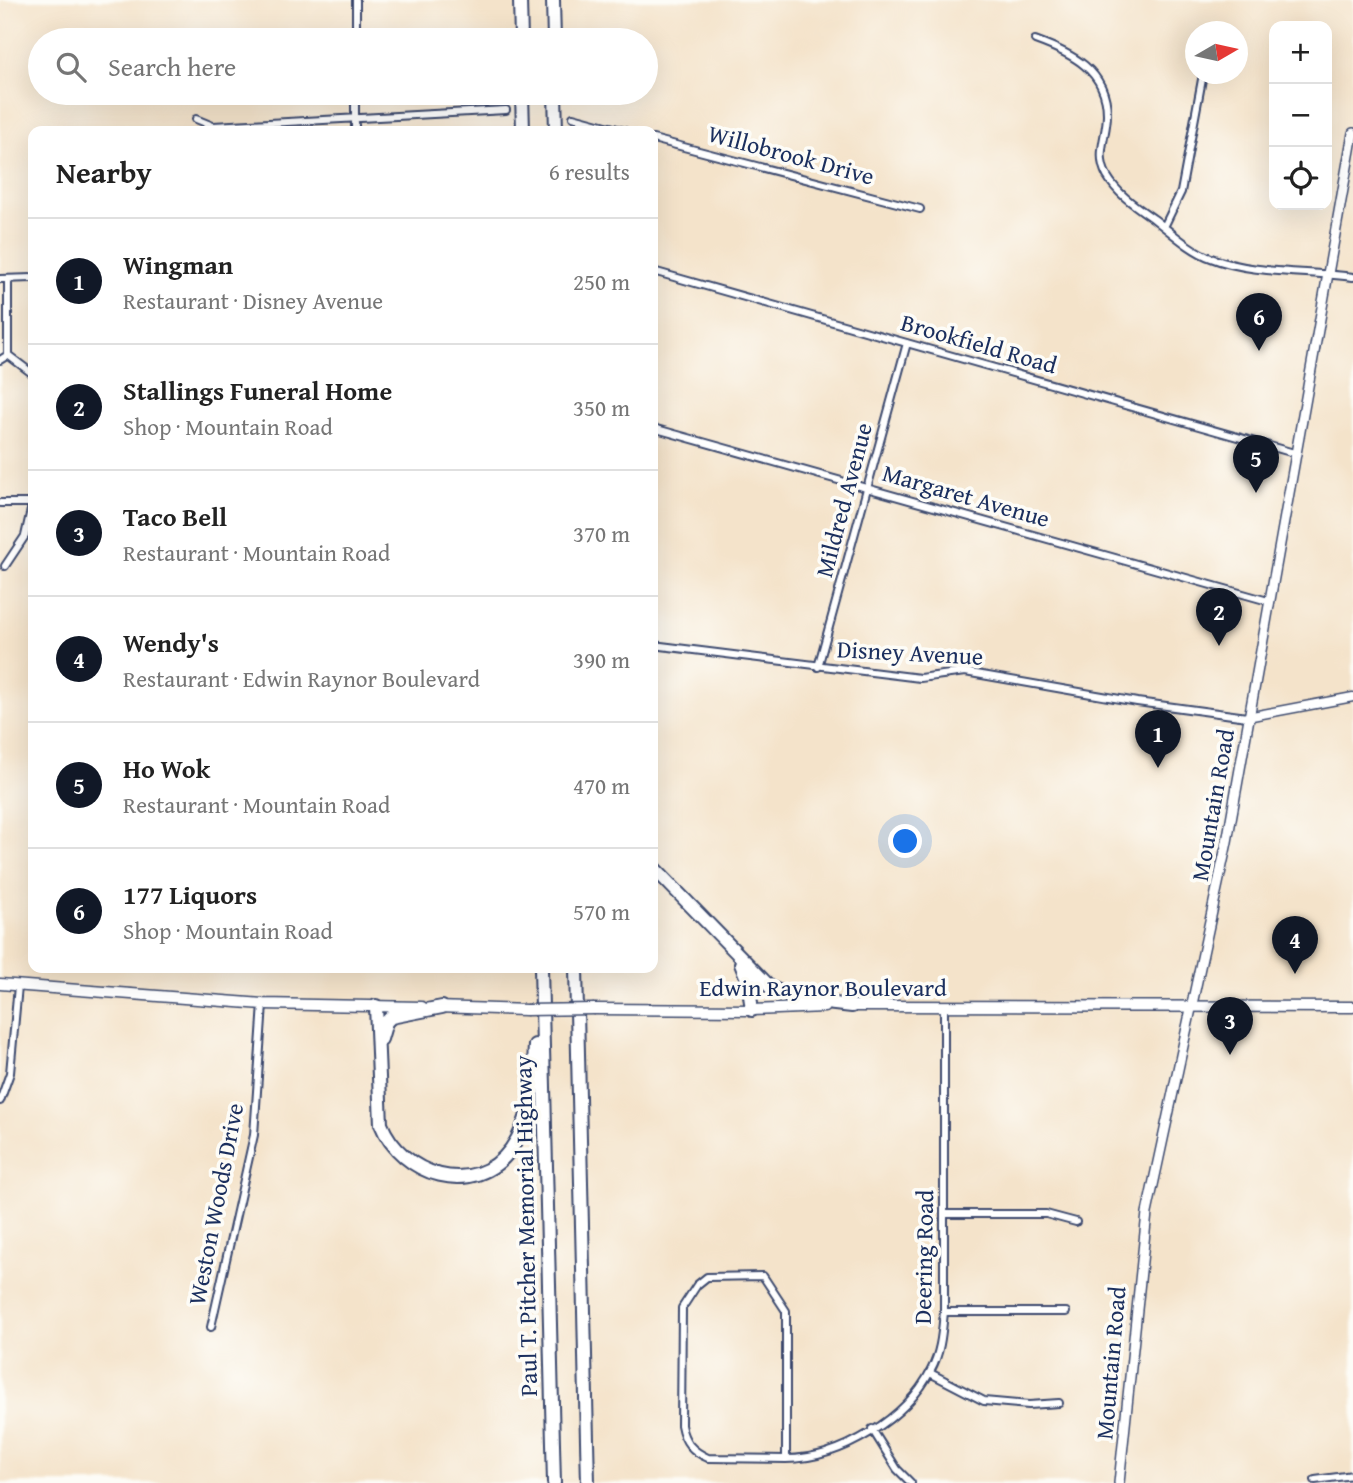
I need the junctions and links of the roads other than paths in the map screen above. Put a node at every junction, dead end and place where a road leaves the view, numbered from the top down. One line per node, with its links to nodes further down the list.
1 (356, 0): 4 (street)
2 (520, 0): 5 (highway)
3 (553, 0): 6 (highway)
4 (356, 28)
5 (521, 28)
6 (554, 28)
7 (1035, 40): 24 (street)
8 (1201, 84): 24 (street)
9 (355, 105): 15 (street)
10 (522, 105): 17 (highway)
11 (555, 105): 18 (highway)
12 (506, 110): 15 (street)
13 (573, 117): 19 (street)
14 (196, 120): 15 (street)
15 (354, 120): 16 (street)
16 (355, 126)
17 (523, 126)
18 (556, 126)
19 (606, 126)
20 (1353, 133): 22 (main road, Mountain Road)
21 (658, 140): 23 (street, Willobrook Drive)
22 (1350, 169): 26 (main road, Mountain Road)
23 (920, 209)
24 (1164, 227): 26 (street)
25 (658, 272): 31 (street, Brookfield Road)
26 (1326, 274): 27 (street); 36 (main road, Mountain Road)
27 (1353, 277)
28 (28, 278): 30 (street)
29 (0, 279): 30 (street)
30 (8, 279): 32 (street)
31 (907, 343): 36 (street, Brookfield Road); 37 (street, Mildred Avenue)
32 (8, 355): 33 (street); 34 (street)
33 (0, 360)
34 (28, 370)
35 (658, 429): 37 (street, Margaret Avenue)
36 (1294, 453): 42 (main road, Mountain Road)
37 (868, 489): 42 (street, Margaret Avenue); 44 (street, Mildred Avenue)
38 (28, 502): 39 (street)
39 (0, 503)
40 (28, 523): 41 (street)
41 (5, 566)
42 (1268, 601): 46 (main road, Mountain Road)
43 (658, 646): 44 (street, Disney Avenue)
44 (818, 667): 46 (street, Disney Avenue)
45 (1353, 697): 46 (street)
46 (1247, 717): 55 (main road, Mountain Road)
47 (658, 872): 48 (highway)
48 (738, 957): 57 (highway); 61 (highway)
49 (540, 973): 62 (highway)
50 (540, 973): 75 (highway, Paul T. Pitcher Memorial Highway)
51 (576, 973): 76 (highway)
52 (0, 984): 53 (main road, Edwin Raynor Boulevard)
53 (18, 986): 54 (main road, Edwin Raynor Boulevard); 63 (street)
54 (262, 1004): 56 (main road, Edwin Raynor Boulevard); 68 (street, Weston Woods Drive)
55 (1193, 1005): 59 (main road, Edwin Raynor Boulevard); 60 (main road, Edwin Raynor Boulevard); 78 (main road, Mountain Road)
56 (376, 1006): 58 (main road, Edwin Raynor Boulevard); 62 (highway)
57 (852, 1006): 60 (main road, Edwin Raynor Boulevard); 61 (main road, Edwin Raynor Boulevard)
58 (442, 1007): 61 (main road, Edwin Raynor Boulevard, bridge); 62 (highway)
59 (1353, 1007)
60 (944, 1008): 64 (street, Deering Road)
61 (752, 1010)
62 (379, 1056)
63 (0, 1101)
64 (944, 1214): 65 (street); 66 (street, Deering Road)
65 (1076, 1222)
66 (944, 1312): 67 (street); 69 (street, Deering Road)
67 (1066, 1312)
68 (211, 1327)
69 (930, 1373): 70 (street); 71 (street, Deering Road)
70 (1059, 1403)
71 (872, 1429): 72 (street, Deering Road); 77 (street)
72 (786, 1459): 72 (street, Deering Road)
73 (1353, 1475): 74 (street)
74 (1315, 1480)
75 (554, 1483)
76 (588, 1483)
77 (911, 1483)
78 (1119, 1483)

